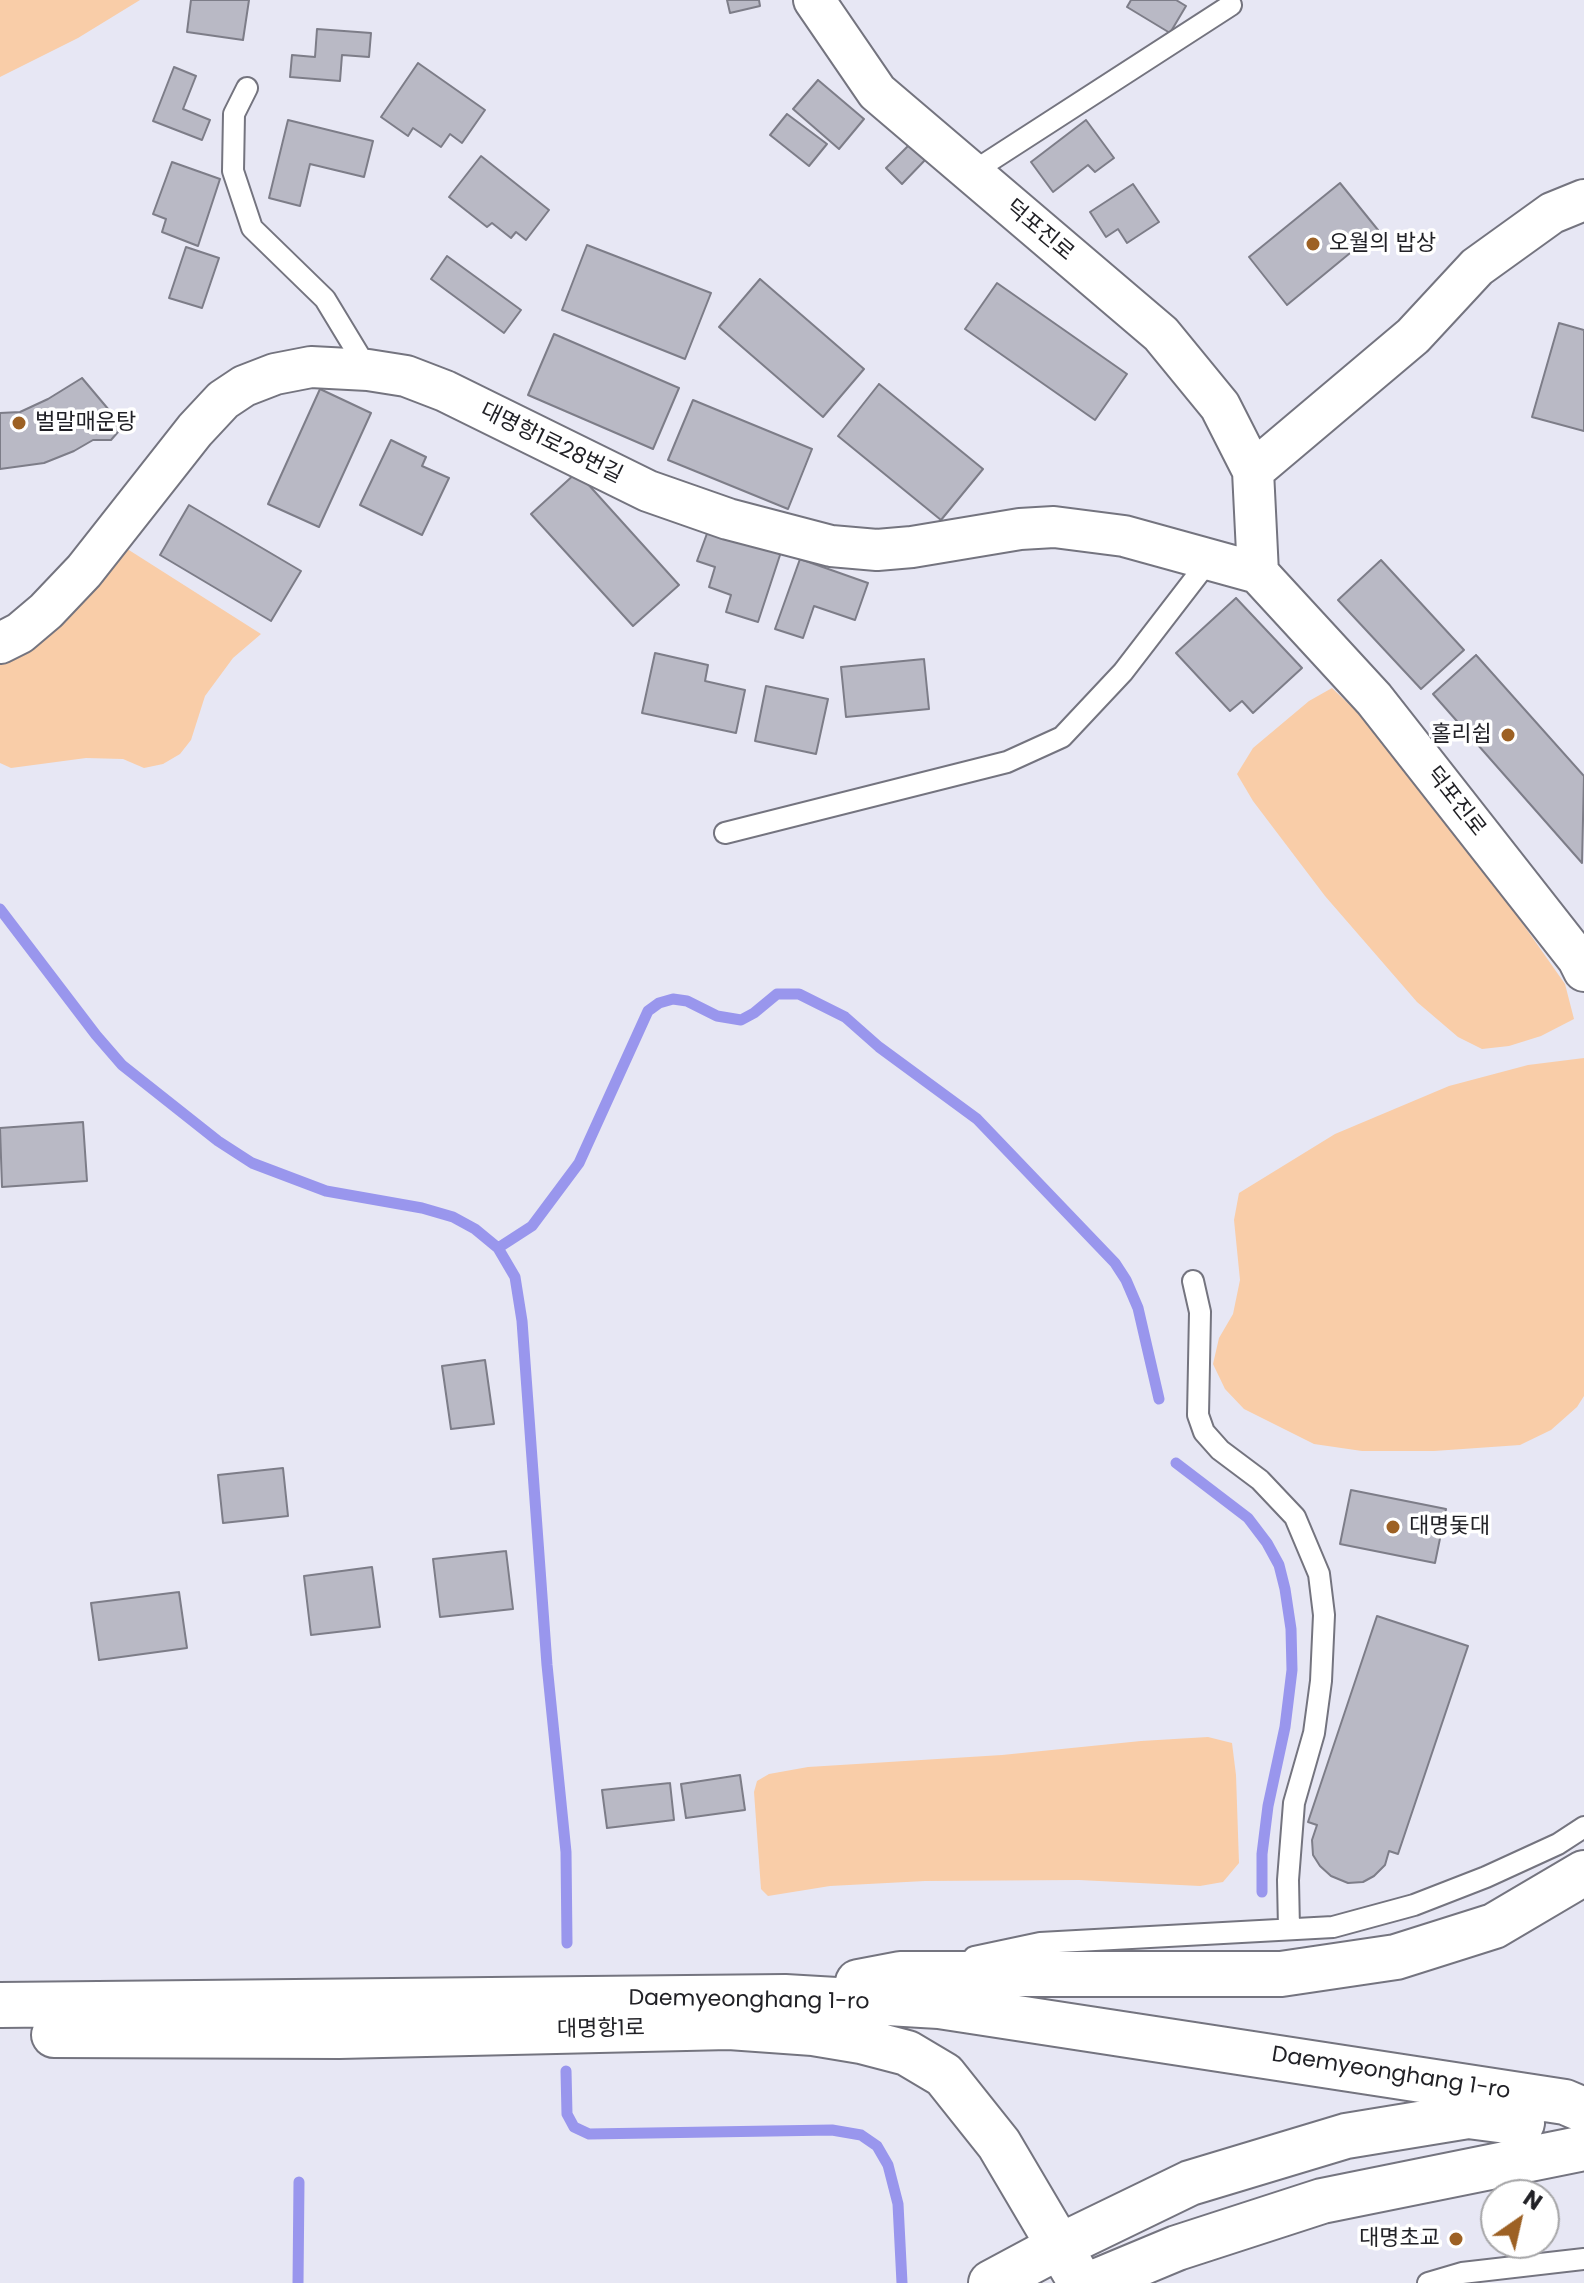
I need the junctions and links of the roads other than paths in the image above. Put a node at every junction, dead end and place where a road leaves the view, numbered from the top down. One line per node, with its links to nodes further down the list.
1 (814, 0): 4 (street, 덕포진로)
2 (1231, 5): 4 (lane)
3 (247, 88): 6 (lane)
4 (971, 173): 7 (street, 덕포진로)
5 (1584, 200): 7 (street)
6 (368, 370): 8 (street, 대명항1로28번길); 10 (street, 대명항1로28번길)
7 (1253, 471): 9 (street, 덕포진로)
8 (1210, 559): 9 (street, 대명항1로28번길); 11 (lane)
9 (1258, 573): 12 (street, 덕포진로)
10 (0, 643)
11 (725, 833)
12 (1584, 971)
13 (1193, 1281): 16 (lane)
14 (1584, 1827): 16 (lane)
15 (1584, 1873): 17 (street)
16 (1289, 1929): 17 (lane)
17 (900, 1974): 18 (street)
18 (785, 1997): 19 (street, Daemyeonghang 1-ro); 21 (street, Daemyeonghang 1-ro)
19 (0, 2005)
20 (0, 2035): 25 (street, 대명항1로)
21 (1584, 2110)
22 (1584, 2130): 25 (street)
23 (1584, 2148): 27 (street)
24 (1584, 2259): 28 (lane)
25 (1070, 2265): 26 (street)
26 (991, 2283)
27 (1093, 2283)
28 (1428, 2283)

